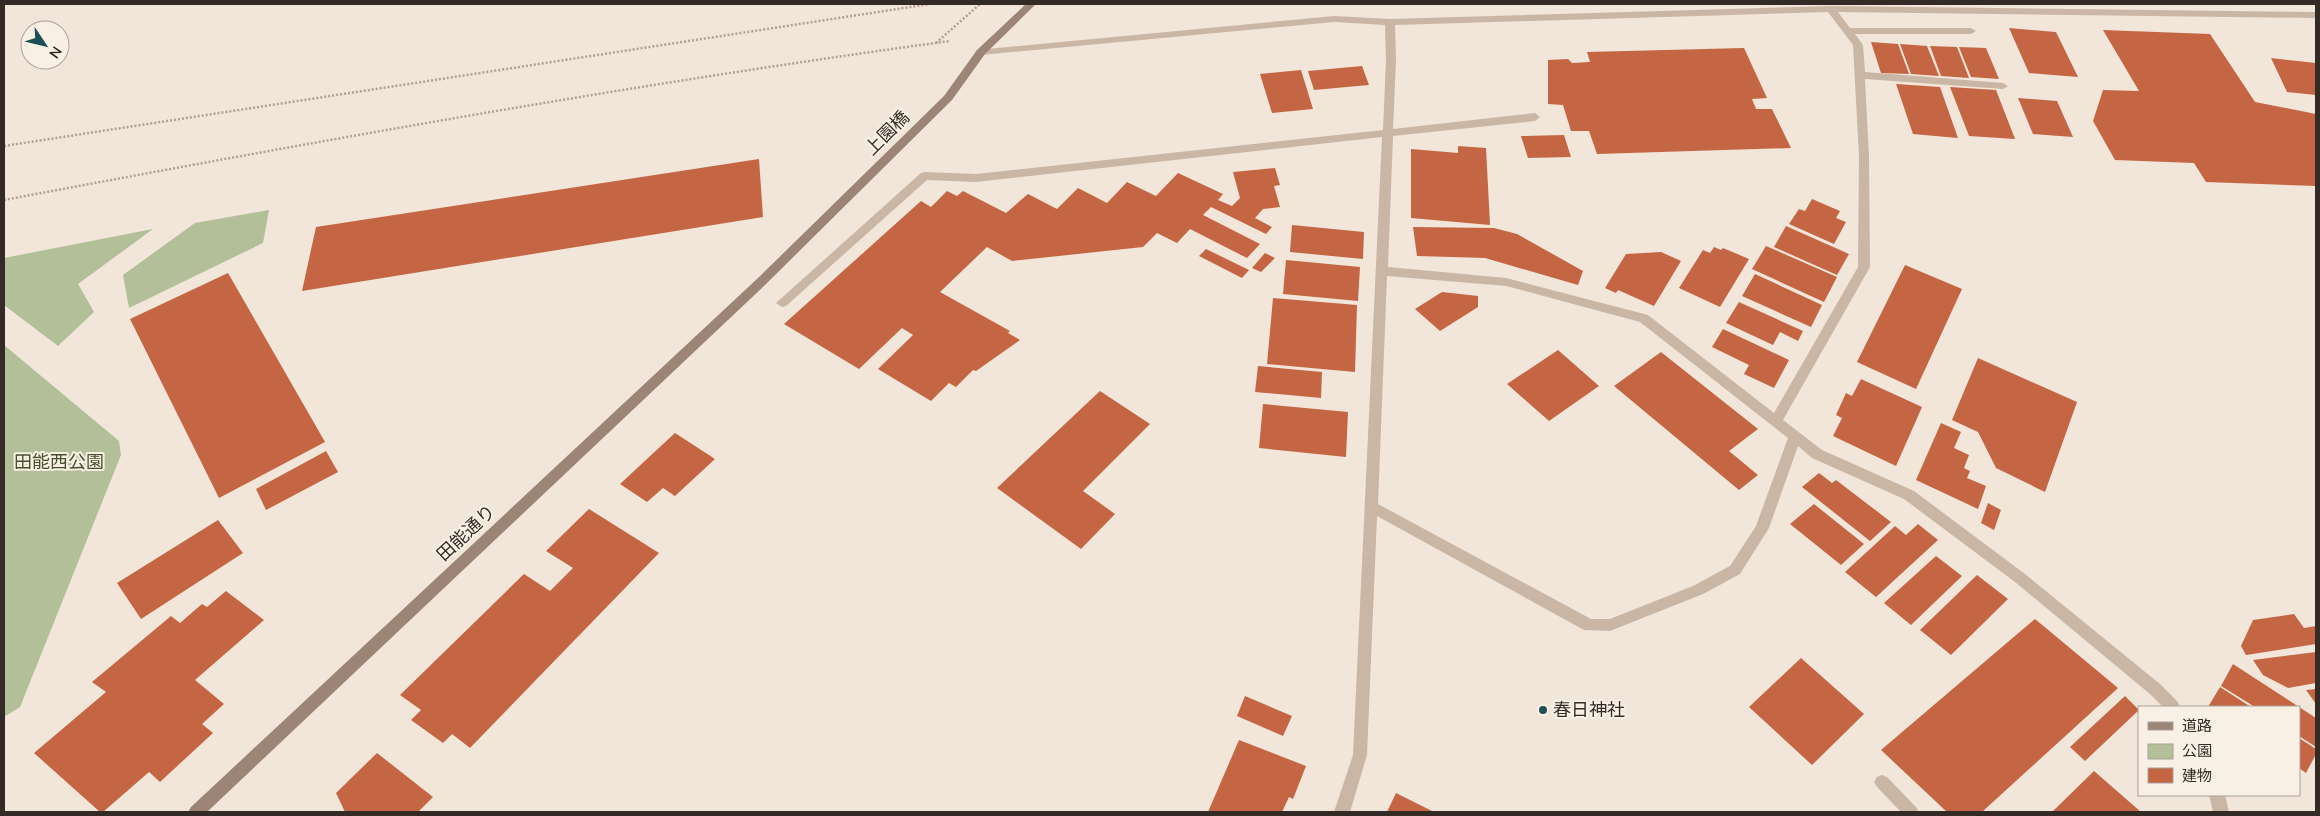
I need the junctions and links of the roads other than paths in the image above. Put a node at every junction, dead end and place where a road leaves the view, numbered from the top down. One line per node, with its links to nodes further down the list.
1 (1030, 4): 7 (street, 上園橋)
2 (1832, 10): 3 (street); 4 (street); 5 (street)
3 (2316, 15)
4 (1390, 22): 7 (street); 11 (street)
5 (1849, 31): 6 (street); 8 (street)
6 (1971, 31)
7 (981, 52): 13 (street, 上園橋)
8 (1860, 75): 9 (street); 15 (street)
9 (2003, 86)
10 (1535, 117): 11 (street)
11 (1388, 132): 12 (street); 14 (street)
12 (1382, 271): 15 (street); 17 (street)
13 (762, 281): 21 (street, 田能通り)
14 (782, 303)
15 (1775, 422): 16 (street)
16 (1795, 437): 17 (street); 18 (street)
17 (1372, 507): 22 (street)
18 (2172, 706)
19 (1882, 782): 23 (street)
20 (2217, 796): 24 (street)
21 (196, 812)
22 (1342, 812)
23 (1911, 812)
24 (2221, 812)

